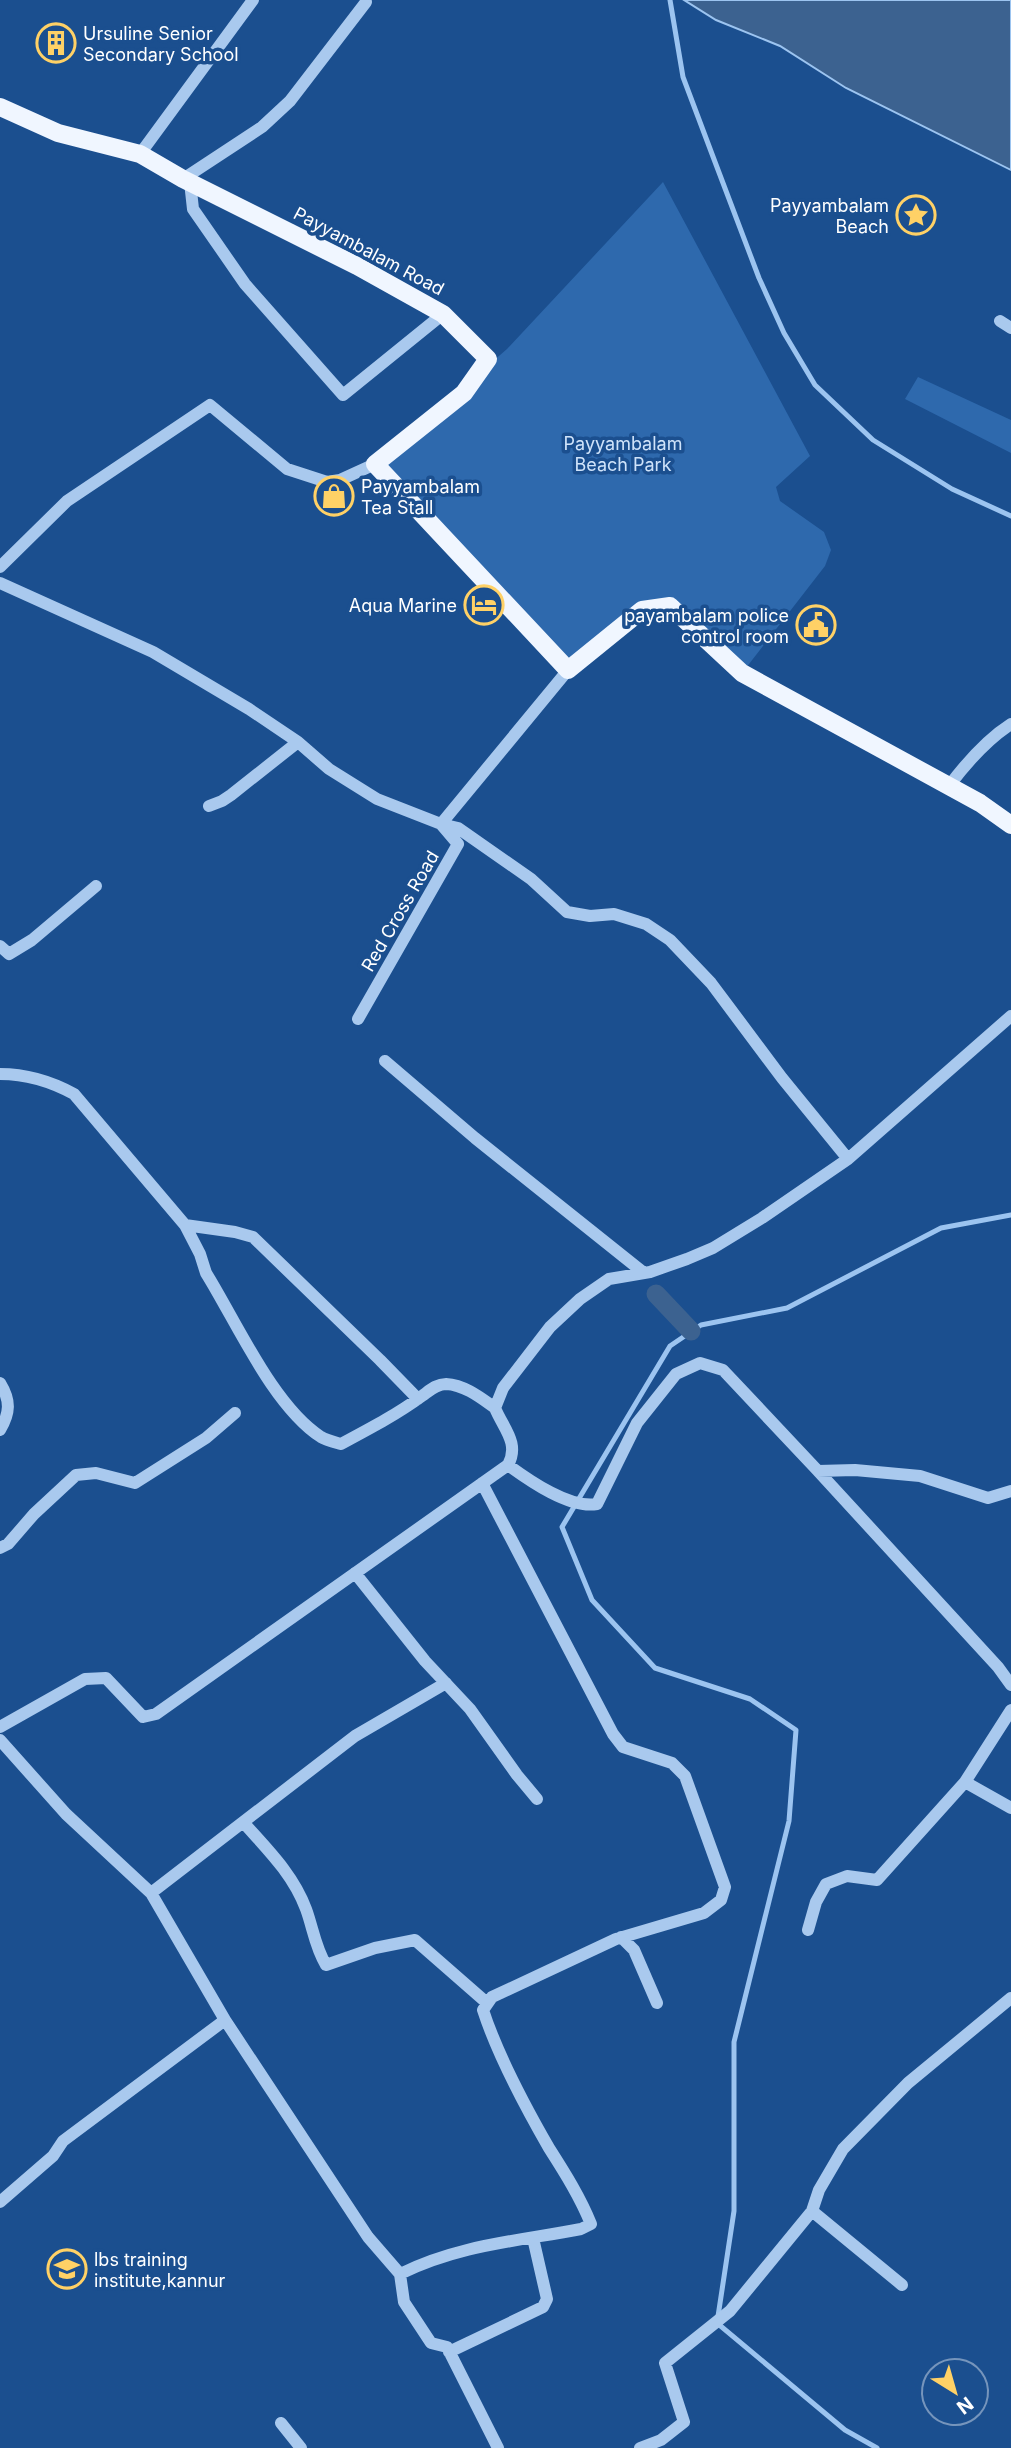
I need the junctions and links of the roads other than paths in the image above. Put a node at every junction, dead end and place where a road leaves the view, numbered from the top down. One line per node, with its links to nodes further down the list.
1 (253, 0): 4 (street)
2 (366, 2): 5 (street)
3 (0, 107): 4 (main road, Payyambalam Road)
4 (140, 154): 5 (main road, Payyambalam Road)
5 (186, 180): 6 (main road, Payyambalam Road); 6 (street)
6 (443, 314): 7 (main road, Payyambalam Road)
7 (375, 464): 8 (street, Payyambalam Road); 10 (main road)
8 (0, 567)
9 (0, 583): 12 (street)
10 (568, 670): 13 (main road); 15 (street)
11 (1011, 724): 13 (street)
12 (298, 742): 14 (street); 15 (street)
13 (949, 786): 16 (main road)
14 (209, 806)
15 (441, 824): 20 (street, Red Cross Road); 23 (street)
16 (1011, 825)
17 (96, 886): 18 (street)
18 (0, 946)
19 (1011, 1016): 23 (street)
20 (358, 1019)
21 (385, 1061): 25 (street)
22 (0, 1074): 24 (street)
23 (848, 1159): 25 (street)
24 (185, 1225): 27 (street); 27 (street)
25 (644, 1273): 28 (street)
26 (0, 1383): 30 (street)
27 (418, 1399): 28 (street)
28 (495, 1408): 31 (street)
29 (235, 1413): 35 (street)
30 (0, 1430)
31 (508, 1465): 32 (street); 33 (street)
32 (818, 1471): 34 (street); 38 (street)
33 (482, 1483): 36 (street); 48 (street)
34 (1011, 1491)
35 (0, 1548)
36 (355, 1573): 37 (street); 40 (street)
37 (446, 1683): 43 (street); 45 (street)
38 (1011, 1685)
39 (1011, 1710): 42 (street)
40 (0, 1727)
41 (0, 1740): 46 (street)
42 (965, 1783): 44 (street); 47 (street)
43 (537, 1799)
44 (1011, 1808)
45 (243, 1822): 46 (street); 50 (street)
46 (151, 1893): 52 (street)
47 (808, 1930)
48 (621, 1937): 50 (street); 51 (street)
49 (1011, 1998): 54 (street)
50 (487, 2003): 55 (street)
51 (657, 2003)
52 (225, 2020): 53 (street); 56 (street)
53 (0, 2202)
54 (812, 2211): 57 (street); 62 (street)
55 (533, 2238): 56 (street); 58 (street)
56 (400, 2274): 58 (street)
57 (902, 2285)
58 (449, 2352): 61 (street)
59 (282, 2423): 60 (street)
60 (301, 2448)
61 (498, 2448)
62 (640, 2448)

